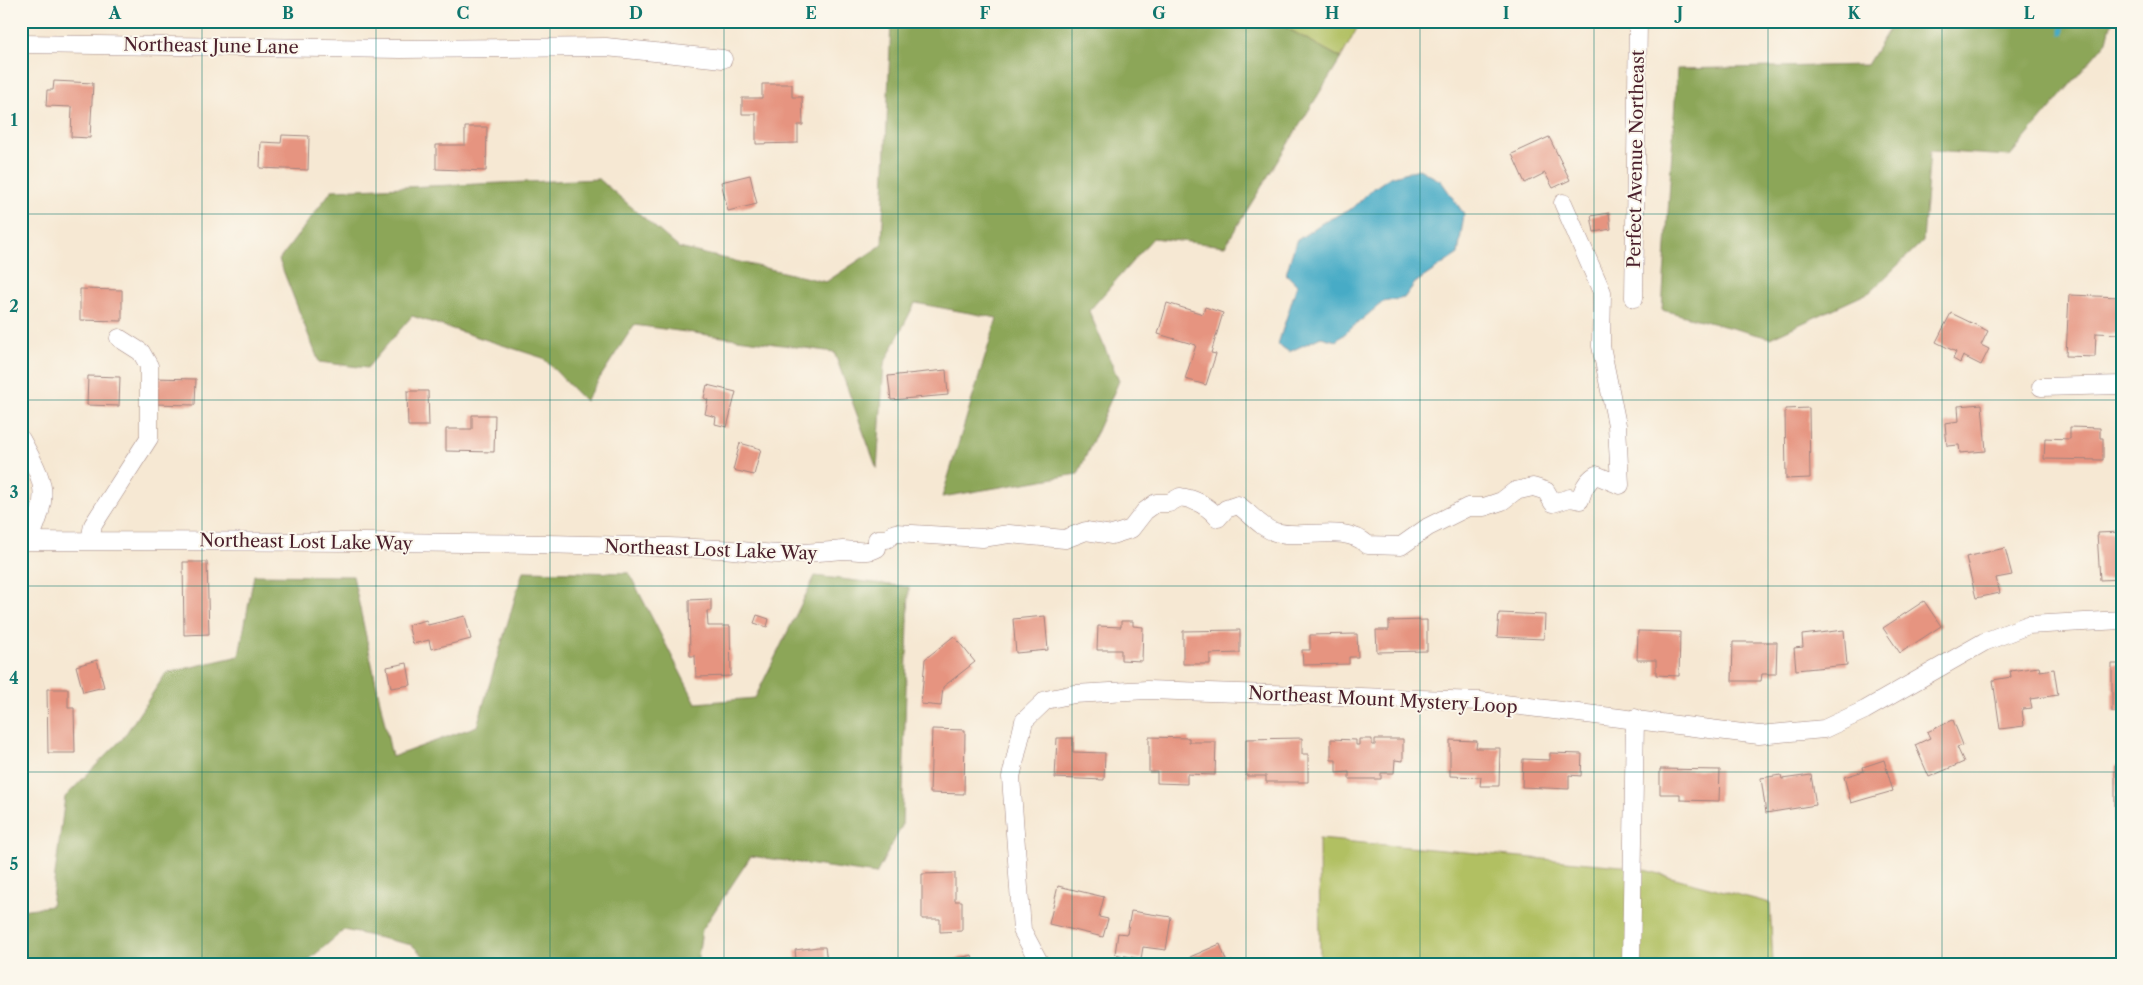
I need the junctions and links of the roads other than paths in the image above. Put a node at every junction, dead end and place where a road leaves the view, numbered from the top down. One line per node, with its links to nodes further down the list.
1 (1638, 21): 5 (street, Perfect Avenue Northeast)
2 (21, 44): 3 (street, Northeast June Lane)
3 (722, 59)
4 (1564, 203): 11 (street, Northeast Lost Lake Way)
5 (1634, 298)
6 (119, 338): 11 (street)
7 (2122, 385): 8 (street)
8 (2040, 387)
9 (21, 439): 10 (street)
10 (25, 541): 11 (street, Northeast Lost Lake Way)
11 (90, 541)
12 (2122, 620): 13 (street, Northeast Mount Mystery Loop)
13 (1635, 718): 14 (street, Northeast Mount Mystery Loop); 15 (street)
14 (1040, 964)
15 (1631, 964)

